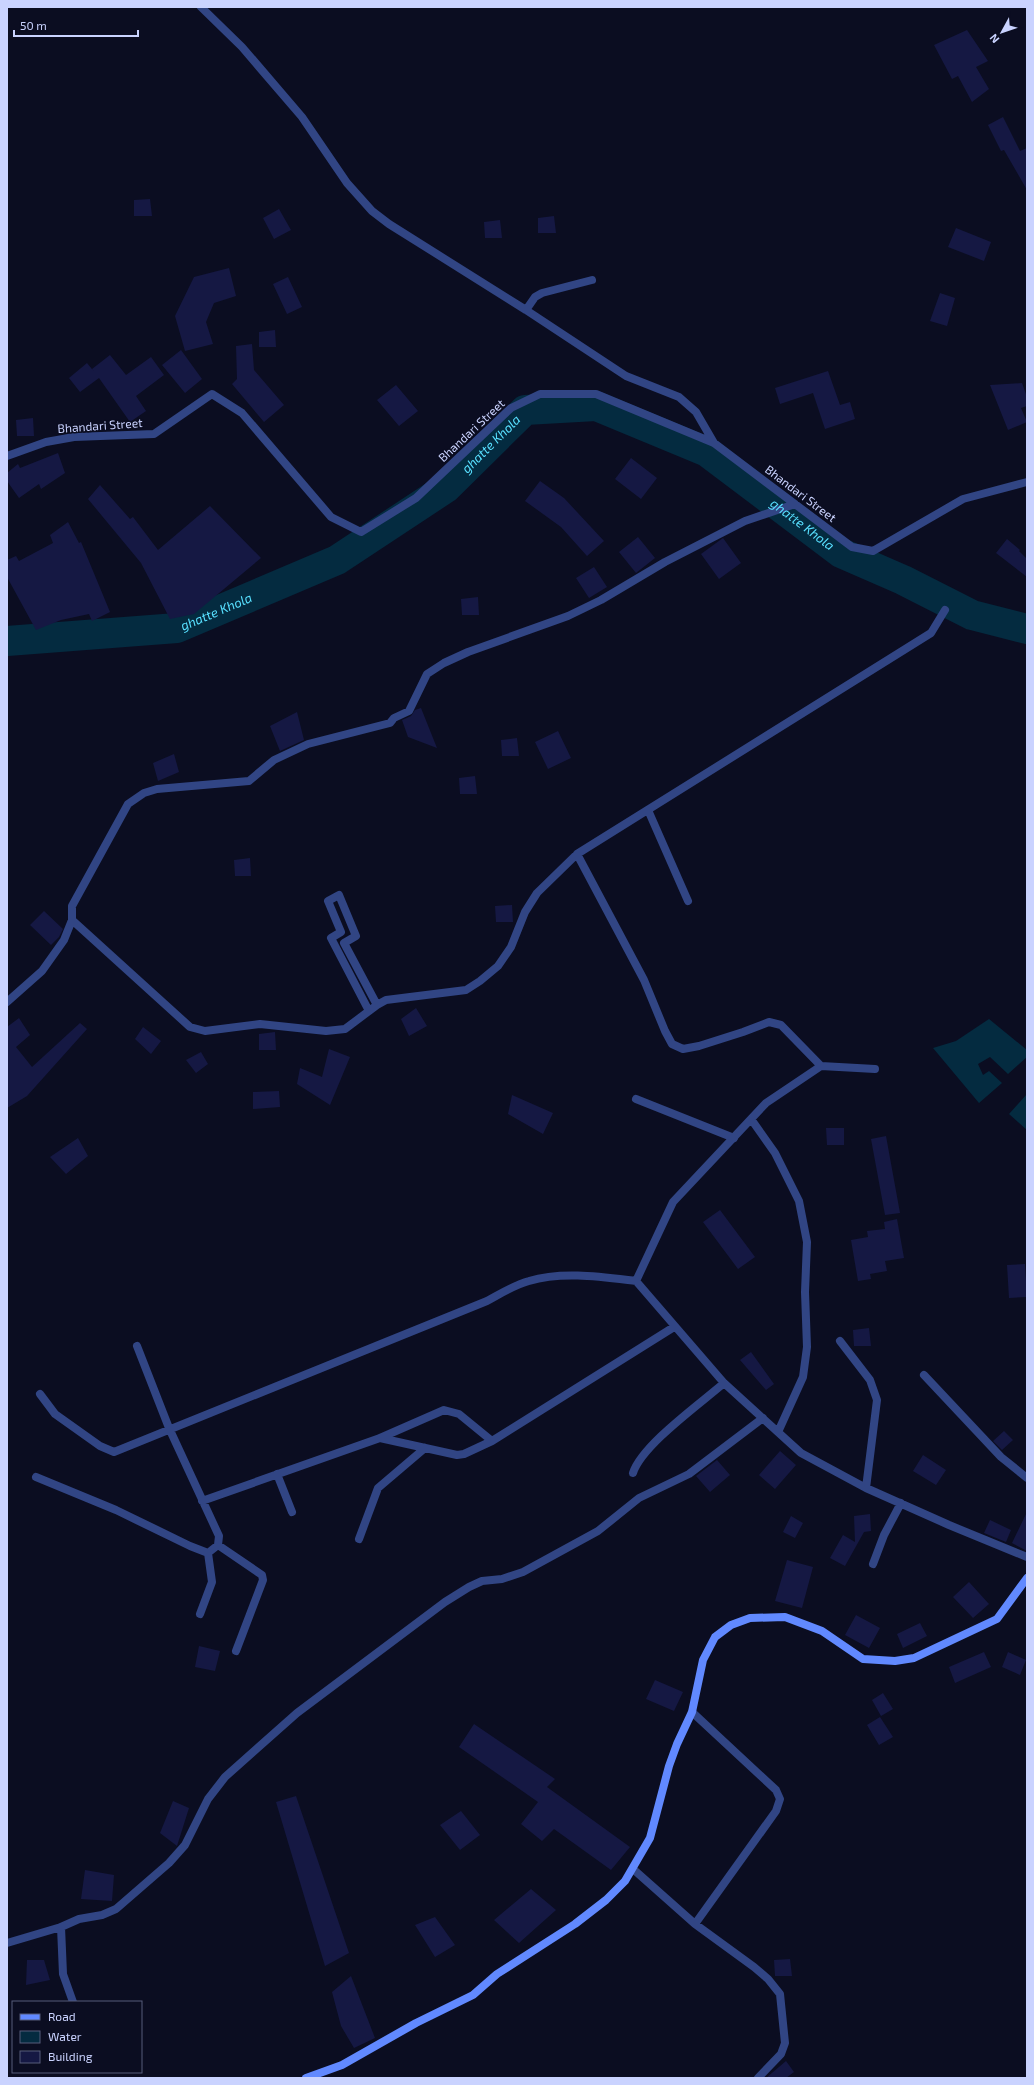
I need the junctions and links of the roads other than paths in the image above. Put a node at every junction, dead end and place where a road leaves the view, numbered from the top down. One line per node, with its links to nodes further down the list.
1 (201, 7): 3 (street)
2 (592, 280): 3 (street)
3 (526, 310): 4 (street)
4 (714, 443): 5 (street, Bhandari Street); 7 (street, Bhandari Street)
5 (7, 456)
6 (1027, 482): 7 (street, Bhandari Street)
7 (795, 504): 12 (street)
8 (945, 610): 9 (street)
9 (648, 810): 10 (street); 11 (street)
10 (577, 854): 14 (street); 16 (street)
11 (688, 901)
12 (72, 920): 13 (street); 15 (street)
13 (7, 1002)
14 (377, 1005): 15 (street); 15 (street)
15 (369, 1011)
16 (821, 1066): 17 (street); 19 (street)
17 (875, 1069)
18 (636, 1098): 20 (street)
19 (751, 1119): 20 (street); 30 (street)
20 (734, 1138): 21 (street)
21 (636, 1281): 22 (street); 29 (street)
22 (674, 1327): 26 (street); 32 (street)
23 (840, 1341): 38 (street)
24 (137, 1346): 29 (street)
25 (924, 1375): 37 (street)
26 (724, 1383): 28 (street); 34 (street)
27 (40, 1394): 29 (street)
28 (763, 1418): 30 (street); 53 (street)
29 (170, 1428): 39 (street)
30 (778, 1432): 38 (street)
31 (380, 1438): 32 (street); 33 (street); 35 (street)
32 (492, 1441): 33 (street)
33 (425, 1448): 42 (street)
34 (633, 1473)
35 (277, 1474): 39 (street); 41 (street)
36 (36, 1477): 44 (street)
37 (1027, 1478)
38 (866, 1488): 40 (street)
39 (202, 1501): 43 (street)
40 (901, 1503): 45 (street); 46 (street)
41 (292, 1512)
42 (359, 1539)
43 (218, 1545): 44 (street); 49 (street)
44 (208, 1553): 48 (street)
45 (1027, 1557)
46 (873, 1564)
47 (1027, 1578): 50 (street)
48 (200, 1614)
49 (236, 1651)
50 (692, 1712): 51 (street); 52 (street)
51 (633, 1869): 52 (street); 56 (street)
52 (695, 1924): 57 (street)
53 (61, 1927): 54 (street); 55 (street)
54 (7, 1943)
55 (73, 2001)
56 (306, 2078)
57 (758, 2078)

